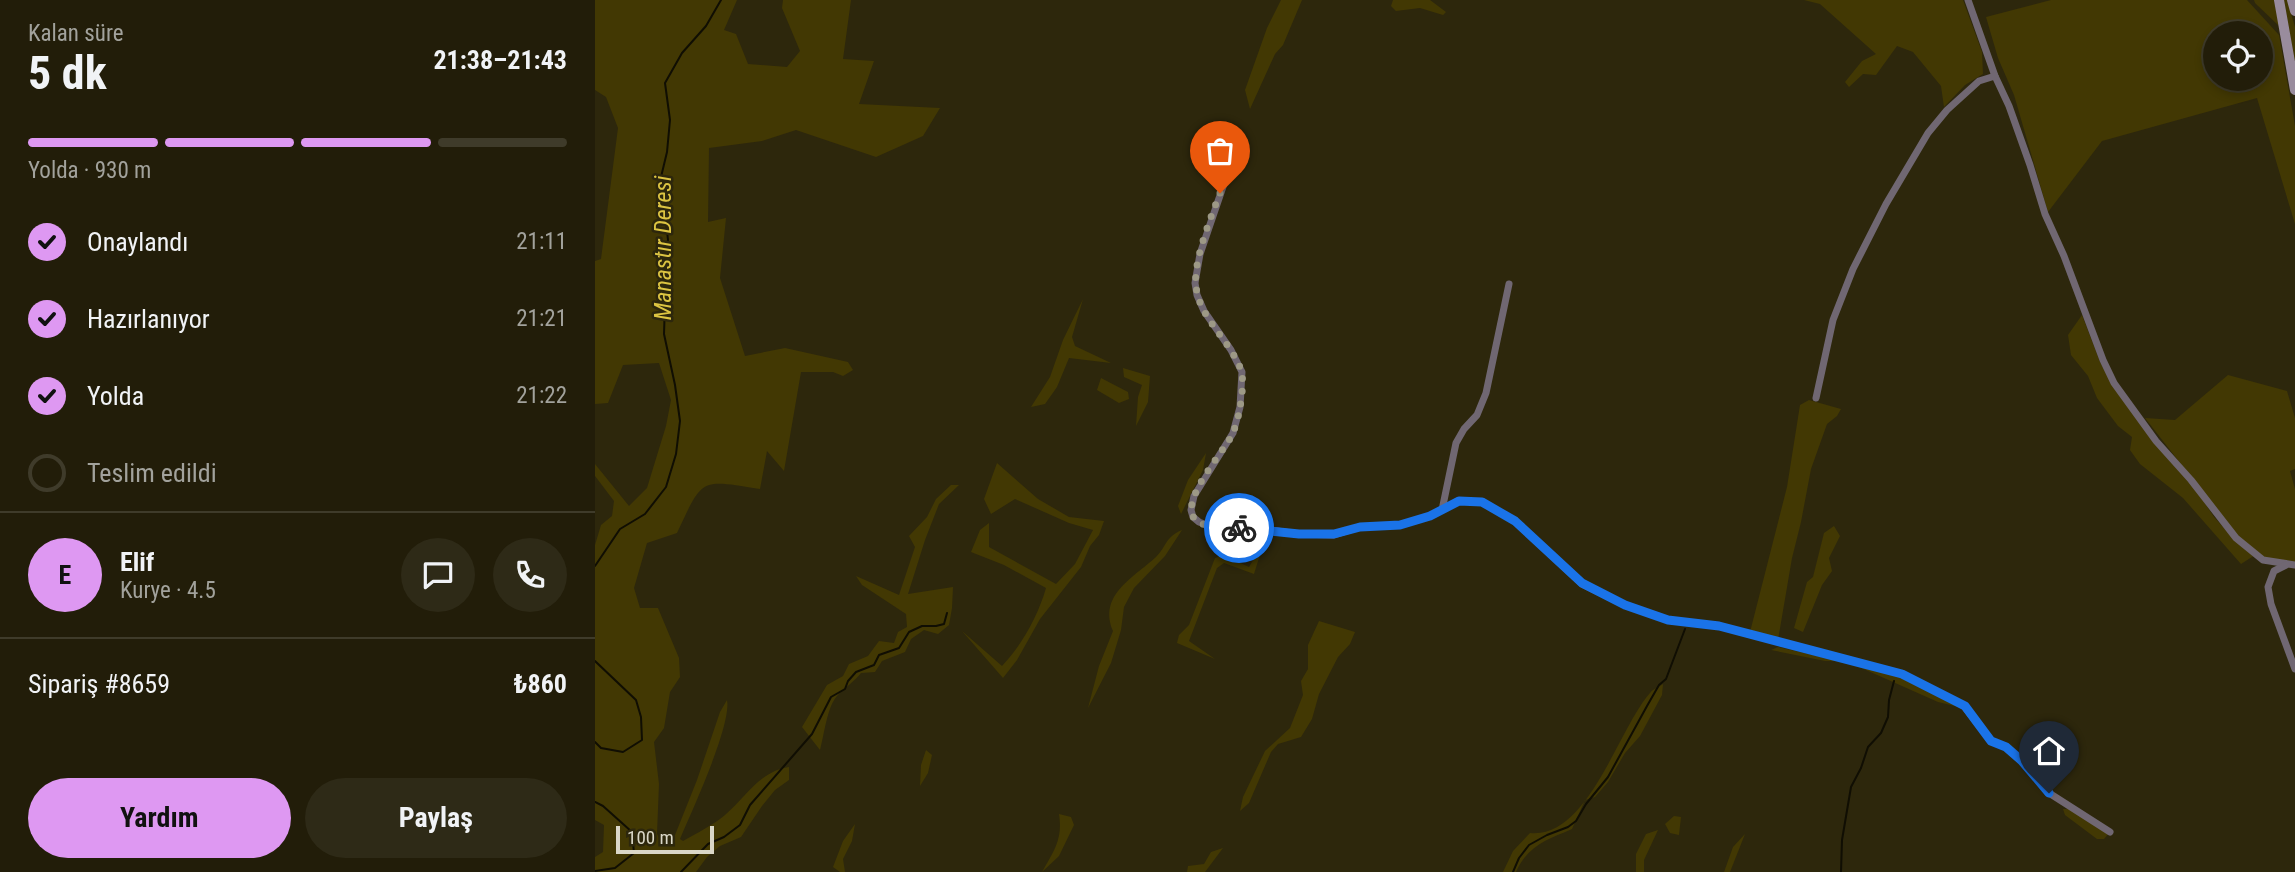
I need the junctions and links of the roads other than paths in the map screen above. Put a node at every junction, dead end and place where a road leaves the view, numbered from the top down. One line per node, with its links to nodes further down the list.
1 (1968, 0): 5 (street)
2 (2279, 0): 6 (main road)
3 (2293, 0): 4 (main road)
4 (2295, 11)
5 (1995, 76): 9 (street); 11 (street)
6 (2295, 90)
7 (1227, 175): 10 (street)
8 (1509, 284): 10 (street)
9 (1816, 398)
10 (1442, 510): 13 (street)
11 (2291, 565): 12 (street)
12 (2295, 669)
13 (2110, 832)

